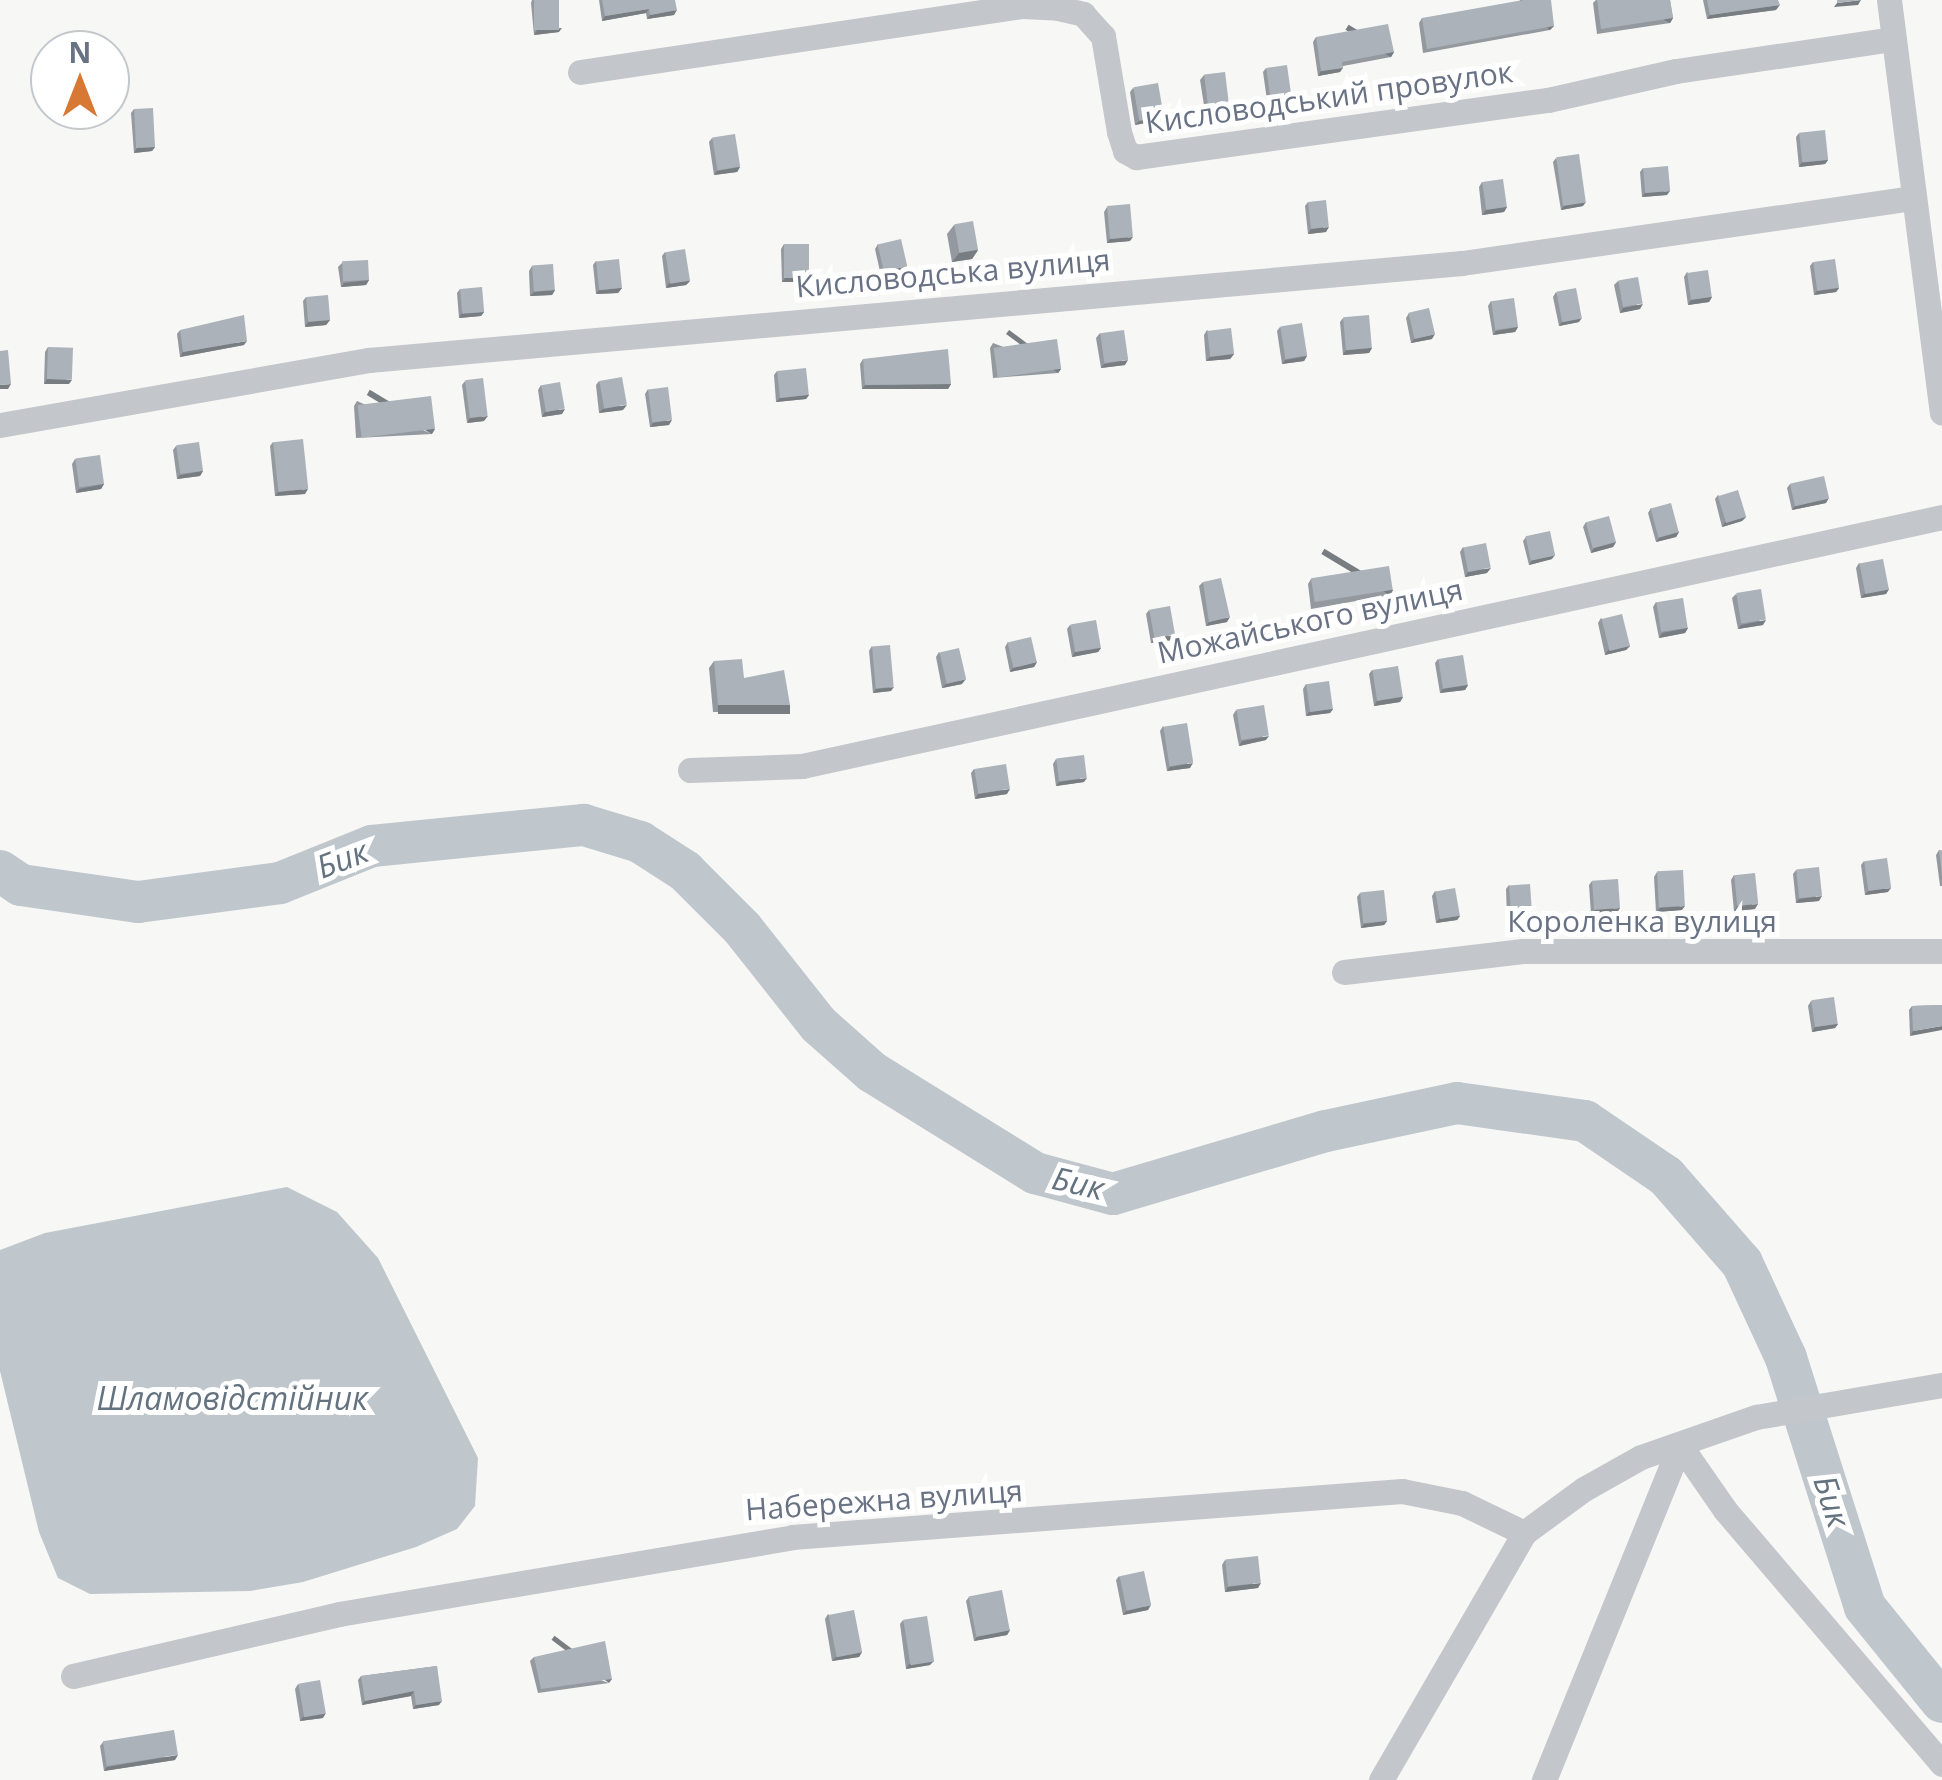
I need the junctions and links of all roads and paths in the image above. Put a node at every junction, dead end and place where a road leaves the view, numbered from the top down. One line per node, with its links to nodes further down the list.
1 (1889, 0): 2 (street)
2 (1893, 39): 3 (street, Кисловодський провулок); 4 (street)
3 (580, 72)
4 (1913, 198): 5 (street); 6 (street, Кисловодська вулиця)
5 (1942, 412)
6 (0, 425)
7 (1942, 518): 8 (street, Можайського вулиця)
8 (690, 770)
9 (1942, 951): 10 (street, Короленка вулиця)
10 (1344, 972)
11 (1942, 1385): 12 (street)
12 (1680, 1445): 13 (street); 15 (street); 17 (street)
13 (1524, 1533): 14 (street, Набережна вулиця); 16 (street)
14 (72, 1676)
15 (1942, 1764)
16 (1381, 1780)
17 (1544, 1780)

